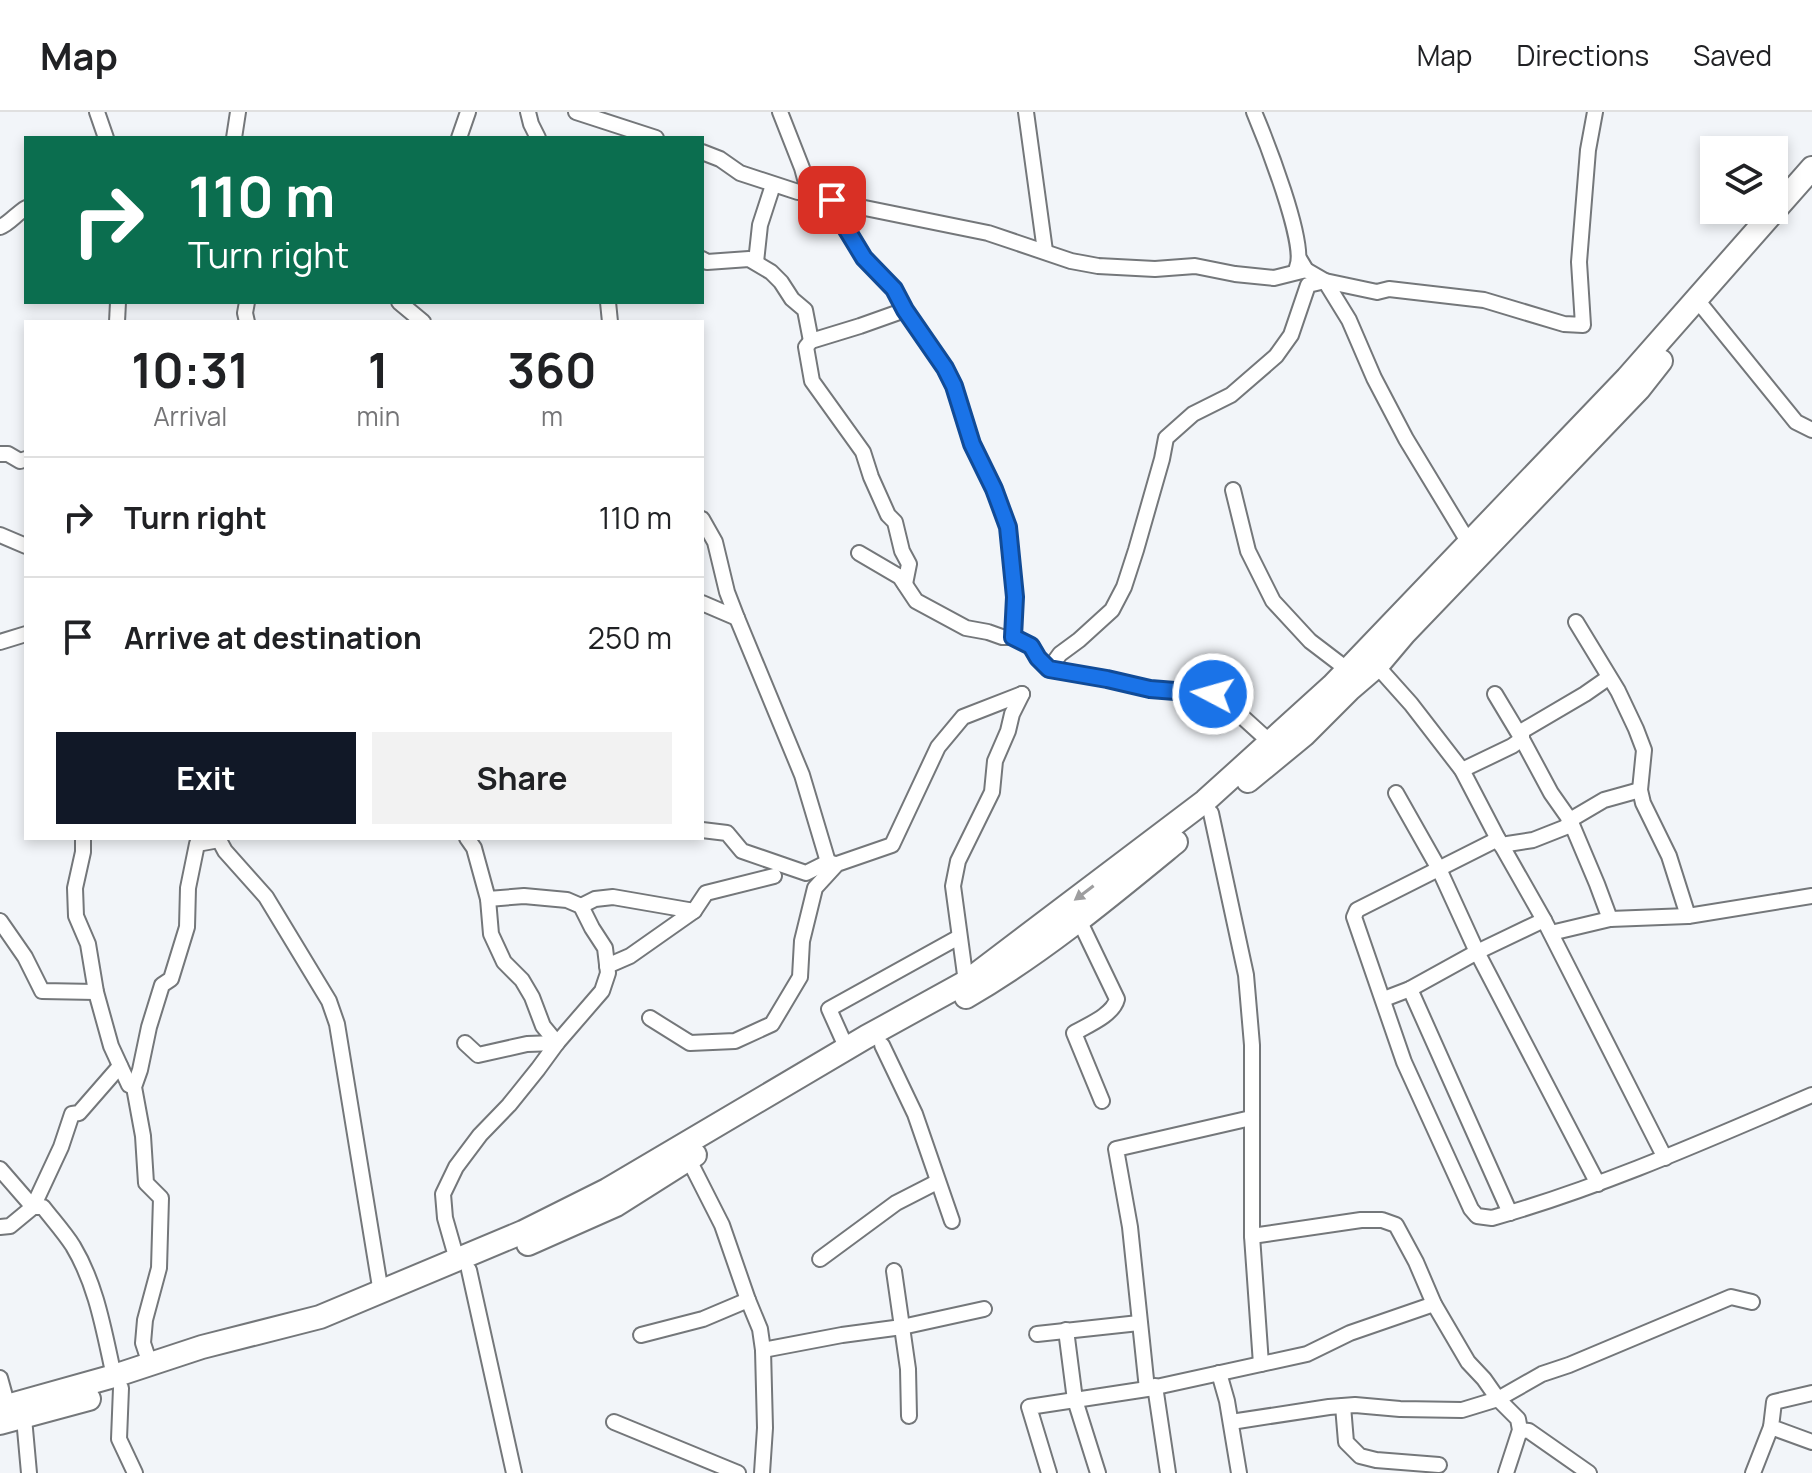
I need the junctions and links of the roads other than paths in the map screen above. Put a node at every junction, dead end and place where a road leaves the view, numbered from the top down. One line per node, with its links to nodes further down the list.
1 (97, 112): 10 (street)
2 (238, 112): 11 (street)
3 (468, 112): 12 (street)
4 (528, 112): 13 (street)
5 (576, 112): 14 (street)
6 (780, 112): 19 (street)
7 (1026, 112): 23 (street)
8 (1254, 112): 26 (street)
9 (1595, 112): 27 (street)
10 (105, 136)
11 (234, 136)
12 (460, 136)
13 (537, 136)
14 (650, 136)
15 (704, 153): 17 (street)
16 (1812, 168): 39 (main road)
17 (773, 185): 19 (street); 25 (street)
18 (1812, 189): 29 (main road)
19 (808, 190): 20 (street)
20 (832, 200): 23 (street); 30 (street)
21 (24, 210): 22 (street)
22 (0, 227)
23 (1045, 251): 26 (street)
24 (704, 260): 25 (street)
25 (756, 262): 32 (street)
26 (1300, 268): 27 (street)
27 (1325, 281): 39 (street); 50 (street)
28 (401, 304): 31 (street)
29 (1702, 306): 33 (street); 49 (main road)
30 (905, 310): 32 (street); 47 (street)
31 (421, 320)
32 (811, 341): 42 (street)
33 (1812, 430)
34 (0, 454): 35 (street)
35 (24, 460)
36 (1233, 490): 51 (street)
37 (704, 523): 44 (street)
38 (0, 535): 40 (street)
39 (1469, 543): 51 (main road)
40 (24, 545)
41 (859, 553): 42 (street)
42 (905, 584): 47 (street)
43 (704, 604): 44 (street)
44 (737, 618): 67 (street)
45 (1576, 622): 52 (street)
46 (24, 635): 48 (street)
47 (1013, 637): 50 (street)
48 (0, 642)
49 (1377, 666): 56 (street); 59 (main road)
50 (1049, 669): 55 (street)
51 (1348, 670): 55 (main road)
52 (1608, 678): 54 (street); 57 (street)
53 (1495, 694): 54 (street)
54 (1522, 739): 56 (street); 60 (street)
55 (1270, 742): 82 (main road, one-way to 82)
56 (1462, 770): 66 (street)
57 (1640, 790): 60 (street); 74 (street)
58 (1396, 793): 68 (street)
59 (1211, 813): 76 (main road); 95 (street)
60 (1570, 820): 66 (street); 75 (street)
61 (704, 830): 67 (street)
62 (83, 840): 84 (street)
63 (215, 840): 92 (street)
64 (220, 840): 110 (street)
65 (468, 840): 71 (street)
66 (1500, 842): 68 (street); 78 (street)
67 (832, 863): 79 (street); 86 (street)
68 (1439, 869): 80 (street); 85 (street)
69 (774, 876): 73 (street)
70 (1812, 896): 74 (street)
71 (488, 899): 72 (street); 88 (street)
72 (581, 906): 73 (street); 81 (street)
73 (694, 911): 81 (street)
74 (1688, 916): 75 (street)
75 (1610, 919): 78 (street)
76 (1079, 920): 89 (main road); 94 (street)
77 (0, 921): 84 (street)
78 (1548, 926): 80 (street); 97 (street)
79 (959, 937): 82 (street); 90 (street)
80 (1477, 952): 83 (street); 100 (street)
81 (607, 966): 88 (street)
82 (966, 982): 90 (main road)
83 (1410, 989): 85 (street); 102 (street)
84 (96, 992): 91 (street)
85 (1384, 999): 102 (street)
86 (650, 1018)
87 (465, 1043): 88 (street)
88 (557, 1043): 108 (street)
89 (882, 1045): 96 (main road); 99 (street)
90 (847, 1049): 106 (main road)
91 (120, 1066): 92 (street); 101 (street)
92 (134, 1087): 121 (street)
93 (1812, 1095): 97 (street)
94 (1102, 1101)
95 (1251, 1118): 105 (street); 115 (street)
96 (688, 1158): 106 (main road); 111 (street)
97 (1665, 1158): 100 (street)
98 (0, 1169): 101 (street)
99 (937, 1182): 103 (street); 107 (street)
100 (1598, 1184): 102 (street)
101 (33, 1207): 104 (street); 125 (street)
102 (1510, 1213)
103 (952, 1221)
104 (0, 1227)
105 (1252, 1236): 113 (street); 122 (street)
106 (525, 1238): 108 (main road)
107 (820, 1259)
108 (474, 1260): 110 (main road); 125 (main road); 141 (street)
109 (894, 1271): 116 (street)
110 (381, 1293): 121 (main road)
111 (748, 1300): 119 (street); 120 (street)
112 (1752, 1302): 128 (street)
113 (1434, 1304): 122 (street); 128 (street)
114 (984, 1309): 116 (street)
115 (1139, 1323): 117 (street); 126 (street)
116 (902, 1327): 120 (street); 132 (street)
117 (1066, 1330): 118 (street); 129 (street)
118 (1037, 1334)
119 (641, 1335)
120 (763, 1350): 143 (street)
121 (150, 1364): 125 (main road)
122 (1261, 1364): 123 (street)
123 (1219, 1373): 126 (street); 134 (street)
124 (0, 1378): 131 (street)
125 (117, 1382): 131 (main road); 140 (street)
126 (1151, 1387): 129 (street); 146 (street)
127 (1812, 1393): 135 (street)
128 (1498, 1399): 130 (street); 136 (street)
129 (1075, 1400): 144 (street); 145 (street)
130 (1343, 1406): 134 (street); 138 (street)
131 (8, 1414): 139 (street)
132 (909, 1416)
133 (614, 1422): 142 (street)
134 (1231, 1422): 147 (street)
135 (1771, 1427): 137 (street); 150 (street)
136 (1520, 1430): 148 (street); 149 (street)
137 (1812, 1442)
138 (1439, 1465)
139 (29, 1473)
140 (135, 1473)
141 (514, 1473)
142 (738, 1473)
143 (762, 1473)
144 (1049, 1473)
145 (1098, 1473)
146 (1168, 1473)
147 (1239, 1473)
148 (1506, 1473)
149 (1589, 1473)
150 (1753, 1473)

